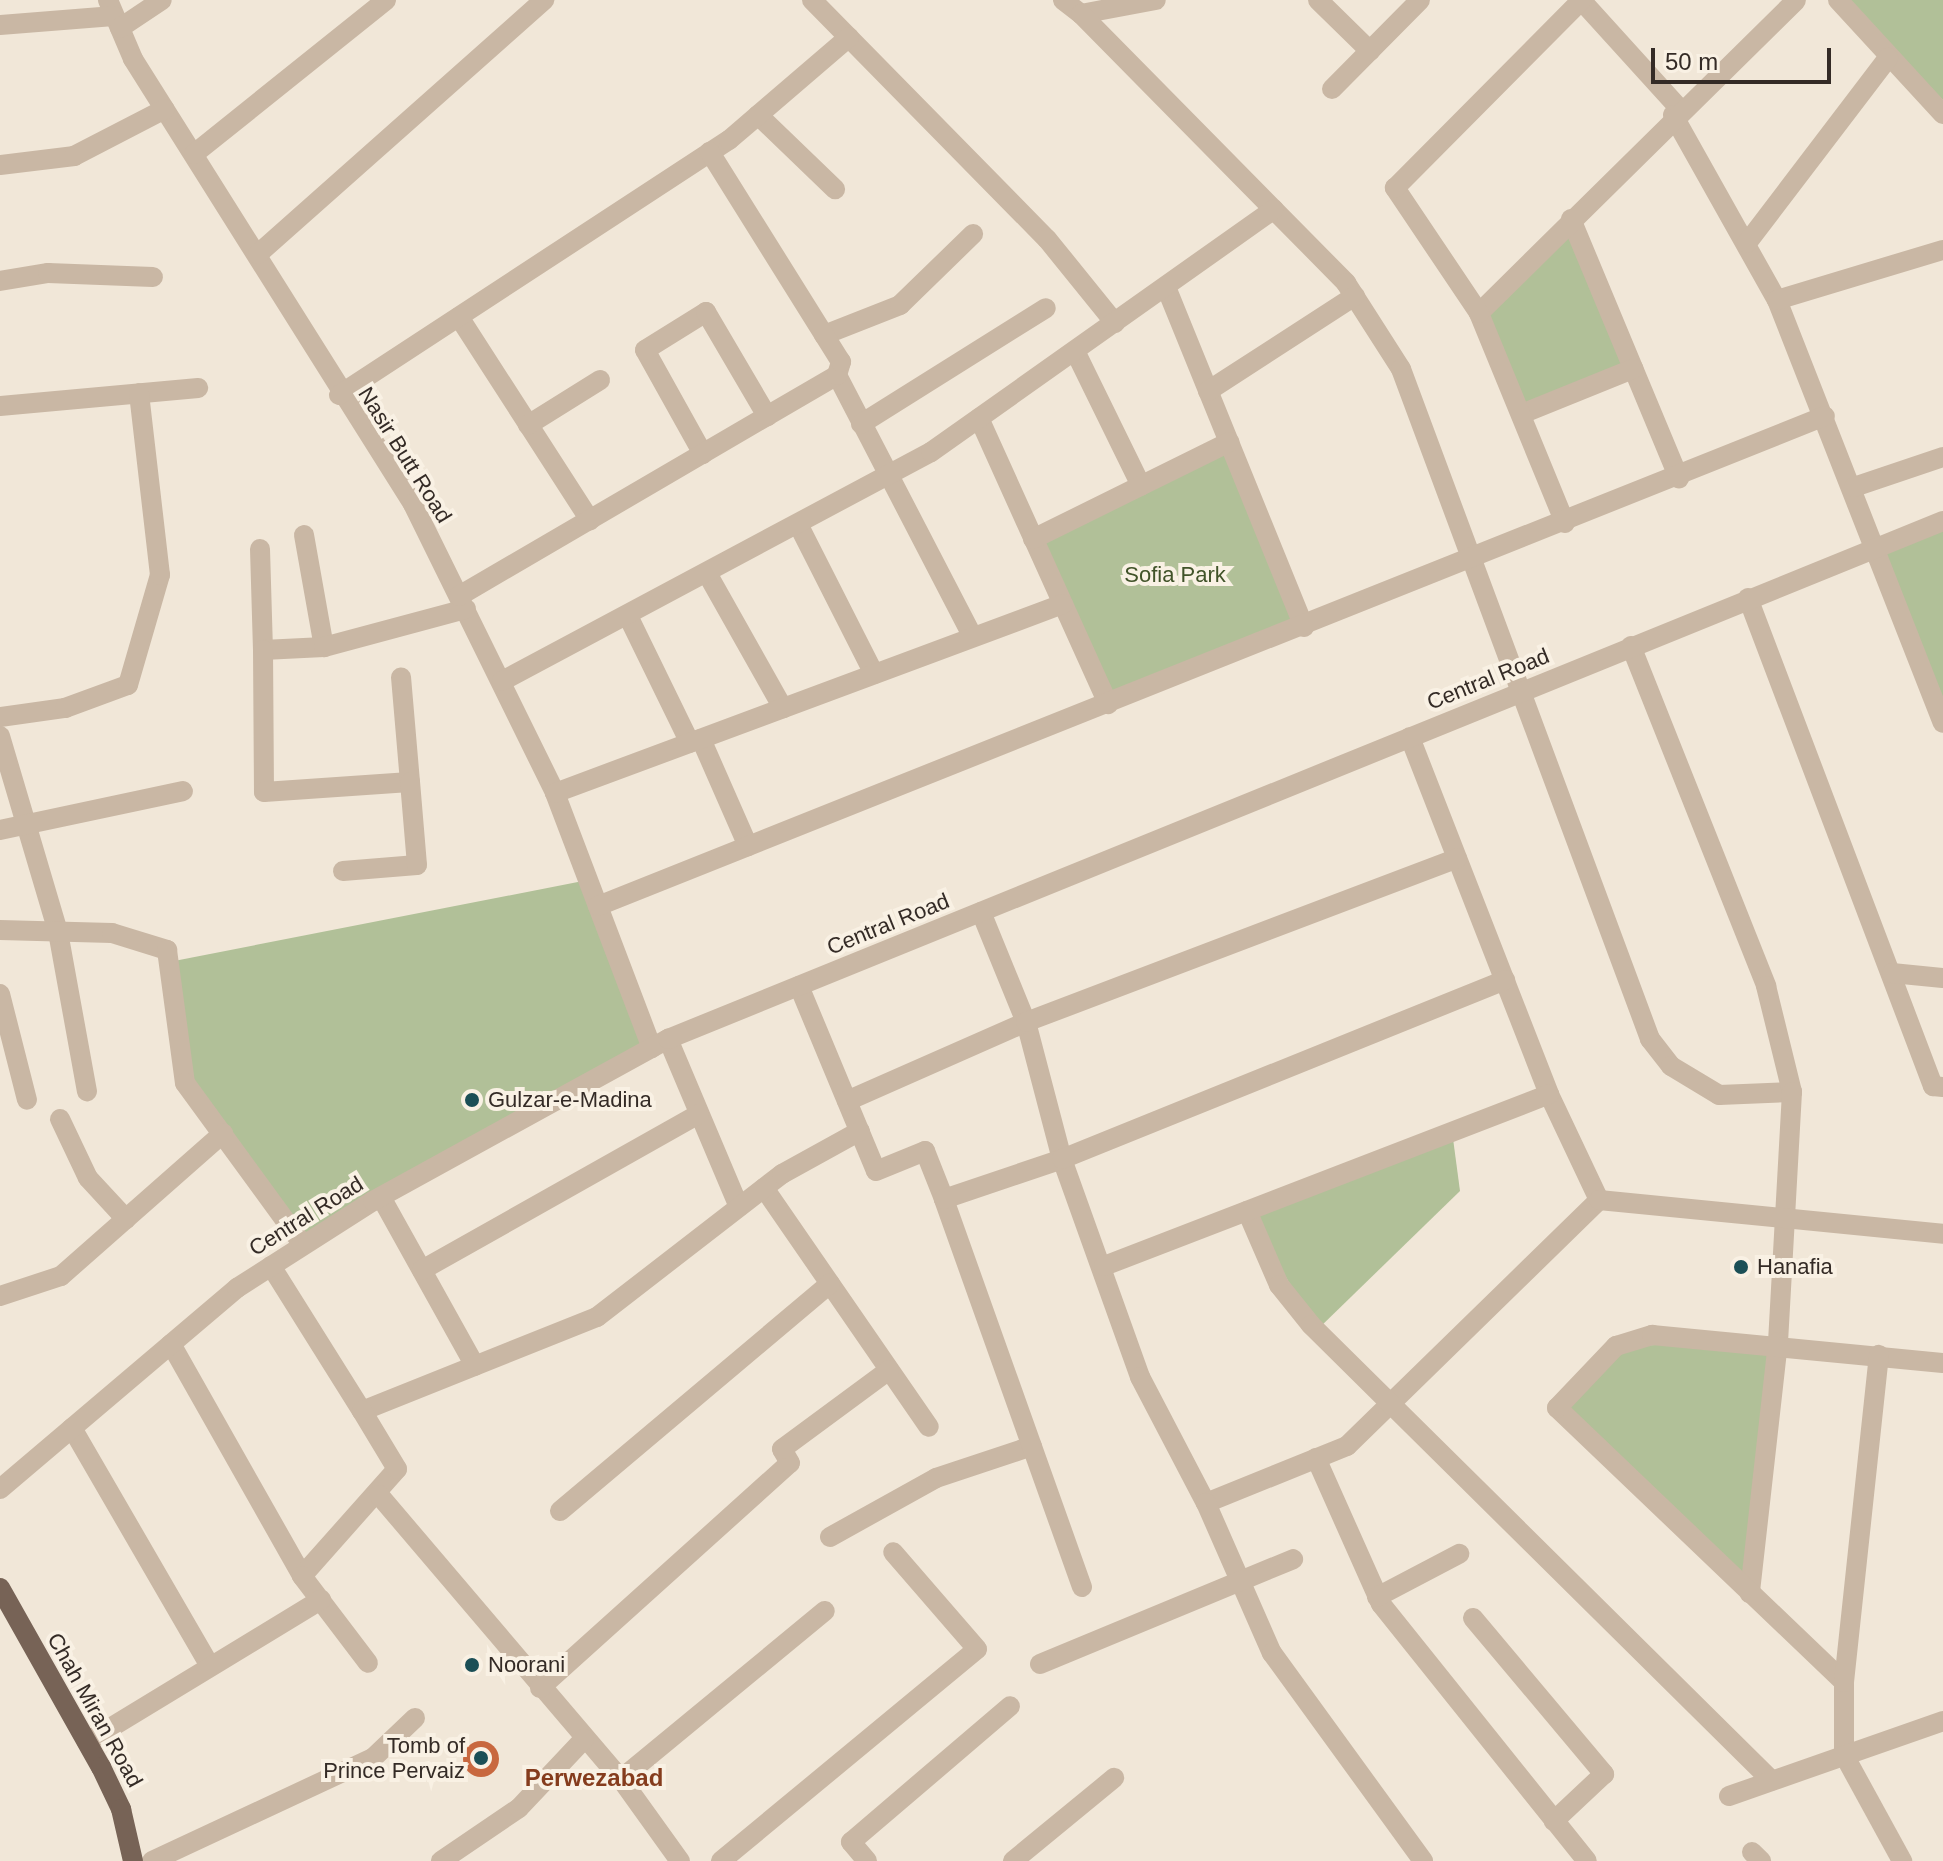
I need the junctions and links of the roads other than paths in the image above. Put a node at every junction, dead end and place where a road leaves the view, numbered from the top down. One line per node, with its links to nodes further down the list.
1 (162, 0): 13 (street)
2 (386, 0): 24 (street)
3 (544, 0): 32 (street)
4 (812, 0): 15 (street)
5 (1063, 0): 12 (street)
6 (1156, 0): 12 (street)
7 (1318, 0): 16 (street)
8 (1420, 0): 16 (street)
9 (1581, 0): 21 (street); 39 (street)
10 (1796, 0): 21 (street)
11 (1838, 0): 17 (street)
12 (1081, 14): 27 (street)
13 (114, 15): 14 (street); 20 (street, Nasir Butt Road)
14 (0, 25)
15 (849, 37): 22 (street); 41 (street)
16 (1370, 51): 18 (street)
17 (1888, 58): 19 (street); 30 (street)
18 (1332, 89)
19 (1939, 105)
20 (165, 109): 24 (street, Nasir Butt Road); 25 (street)
21 (1676, 112): 28 (street); 30 (street)
22 (758, 115): 23 (street); 26 (street)
23 (710, 152): 40 (street); 42 (street)
24 (194, 154): 32 (street, Nasir Butt Road)
25 (0, 165)
26 (835, 189)
27 (1274, 209): 35 (street); 36 (street)
28 (1571, 219): 39 (street); 44 (street)
29 (973, 234): 42 (street)
30 (1747, 243): 37 (street)
31 (1943, 250): 37 (street)
32 (258, 254): 50 (street, Nasir Butt Road)
33 (153, 277): 34 (street)
34 (0, 281)
35 (1166, 287): 41 (street); 48 (street)
36 (1355, 296): 48 (street); 73 (street)
37 (1777, 300): 54 (street)
38 (1046, 308): 56 (street)
39 (1479, 313): 52 (street)
40 (459, 317): 50 (street); 57 (street)
41 (1115, 323): 43 (street)
42 (824, 335): 45 (street)
43 (1075, 351): 55 (street); 63 (street)
44 (1633, 369): 52 (street); 62 (street)
45 (837, 375): 53 (street); 56 (street)
46 (600, 380): 57 (street)
47 (198, 388): 49 (street)
48 (1208, 391): 58 (street)
49 (139, 393): 51 (street); 90 (street)
50 (339, 395): 76 (street, Nasir Butt Road)
51 (0, 406)
52 (1524, 413): 67 (street)
53 (767, 416): 59 (street); 59 (street)
54 (1825, 416): 62 (street); 64 (street)
55 (979, 418): 61 (street); 70 (street)
56 (861, 424): 61 (street)
57 (528, 425): 65 (street)
58 (1229, 442): 63 (street); 79 (street)
59 (703, 454): 65 (street)
60 (1943, 457): 64 (street)
61 (888, 476): 68 (street); 80 (street)
62 (1679, 478): 67 (street)
63 (1141, 486): 70 (street)
64 (1854, 487): 71 (street)
65 (590, 520): 76 (street)
66 (1943, 521): 71 (street, Central Road)
67 (1565, 523): 73 (street)
68 (799, 526): 74 (street); 84 (street)
69 (304, 535): 82 (street)
70 (1033, 539): 77 (street)
71 (1873, 544): 75 (street, Central Road); 91 (street)
72 (260, 549): 83 (street)
73 (1476, 559): 79 (street); 87 (street)
74 (708, 575): 78 (street); 89 (street)
75 (1748, 598): 81 (street, Central Road); 107 (street)
76 (462, 603): 82 (street); 86 (street, Nasir Butt Road)
77 (1063, 604): 80 (street); 88 (street)
78 (628, 616): 86 (street); 94 (street)
79 (1304, 627): 88 (street)
80 (973, 637): 84 (street)
81 (1631, 646): 87 (street, Central Road); 116 (street)
82 (324, 647): 83 (street)
83 (263, 650): 95 (street)
84 (874, 674): 89 (street)
85 (401, 677): 95 (street)
86 (502, 681): 97 (street, Nasir Butt Road)
87 (1525, 689): 93 (street, Central Road); 116 (street)
88 (1108, 704): 100 (street)
89 (783, 708): 94 (street)
90 (0, 717)
91 (1943, 723)
92 (0, 736): 98 (street)
93 (1410, 737): 101 (street); 104 (street, Central Road)
94 (696, 741): 97 (street); 100 (street)
95 (410, 782): 102 (street)
96 (183, 791): 98 (street)
97 (555, 793): 103 (street, Nasir Butt Road)
98 (25, 824): 99 (street); 106 (street)
99 (0, 830)
100 (748, 846): 103 (street)
101 (1457, 858): 109 (street); 112 (street)
102 (343, 871)
103 (598, 906): 113 (street, Nasir Butt Road)
104 (981, 912): 110 (street, Central Road); 112 (street)
105 (0, 930): 106 (street)
106 (58, 932): 115 (street); 123 (street)
107 (1892, 973): 108 (street); 114 (street)
108 (1943, 978)
109 (1505, 980): 117 (street); 124 (street)
110 (799, 986): 113 (street, Central Road); 119 (street)
111 (0, 994): 118 (street)
112 (1026, 1022): 119 (street); 124 (street)
113 (660, 1043): 120 (street, Nasir Butt Road); 126 (street, Central Road)
114 (1943, 1087)
115 (87, 1091)
116 (1792, 1092): 131 (street)
117 (1549, 1094): 128 (street); 130 (street)
118 (27, 1100)
119 (847, 1101): 122 (street)
120 (699, 1114): 129 (street, Nasir Butt Road); 137 (street)
121 (60, 1119): 132 (street)
122 (860, 1131): 125 (street); 127 (street)
123 (223, 1133): 132 (street); 134 (street)
124 (1062, 1159): 127 (street); 136 (street)
125 (764, 1188): 129 (street); 138 (street)
126 (381, 1197): 134 (street, Central Road); 137 (street)
127 (944, 1199): 150 (street)
128 (1599, 1200): 131 (street); 146 (street)
129 (739, 1207): 144 (street)
130 (1247, 1211): 136 (street); 146 (street)
131 (1785, 1218): 133 (street); 140 (street)
132 (126, 1219): 139 (street)
133 (1943, 1234)
134 (303, 1245): 135 (street, Central Road)
135 (271, 1266): 141 (street, Central Road); 147 (street)
136 (1104, 1266): 154 (street)
137 (422, 1270): 144 (street)
138 (830, 1284): 145 (street); 155 (street)
139 (0, 1296)
140 (1778, 1342): 142 (street); 164 (street); 164 (street)
141 (171, 1344): 149 (street, Central Road); 160 (street)
142 (1879, 1355): 143 (street); 172 (street)
143 (1943, 1363)
144 (475, 1366): 147 (street)
145 (889, 1370): 148 (street); 173 (street)
146 (1388, 1404): 151 (street); 182 (street)
147 (362, 1411): 153 (street)
148 (929, 1427)
149 (72, 1428): 152 (street, Central Road); 171 (street)
150 (1032, 1446): 156 (street); 162 (street)
151 (1316, 1458): 154 (street); 165 (street)
152 (0, 1489)
153 (379, 1495): 160 (street); 173 (street)
154 (1206, 1503): 161 (street)
155 (560, 1511)
156 (830, 1537)
157 (893, 1552): 190 (street)
158 (1459, 1554): 165 (street)
159 (1293, 1559): 161 (street)
160 (302, 1576): 166 (street)
161 (1243, 1578): 170 (street); 193 (street)
162 (1082, 1587)
163 (0, 1588): 178 (main road, Chah Miran Road)
164 (1750, 1593): 172 (street)
165 (1377, 1597): 184 (street)
166 (321, 1600): 169 (street); 171 (street)
167 (825, 1611): 181 (street)
168 (1473, 1618): 184 (street)
169 (368, 1663)
170 (1040, 1664)
171 (210, 1666): 178 (street)
172 (1844, 1682): 179 (street)
173 (540, 1688): 177 (street)
174 (1010, 1706): 191 (street)
175 (415, 1718): 187 (street)
176 (1943, 1721): 179 (street)
177 (584, 1739): 181 (street); 188 (street)
178 (87, 1742): 186 (main road, Chah Miran Road)
179 (1847, 1760): 182 (street); 195 (street)
180 (1114, 1778): 185 (street)
181 (621, 1779): 189 (street)
182 (1772, 1781): 183 (street)
183 (1729, 1796)
184 (1554, 1821): 194 (street)
185 (1038, 1853): 192 (street)
186 (133, 1861)
187 (152, 1861)
188 (441, 1861)
189 (680, 1861)
190 (721, 1861)
191 (867, 1861)
192 (1013, 1861)
193 (1423, 1861)
194 (1587, 1861)
195 (1902, 1861)

